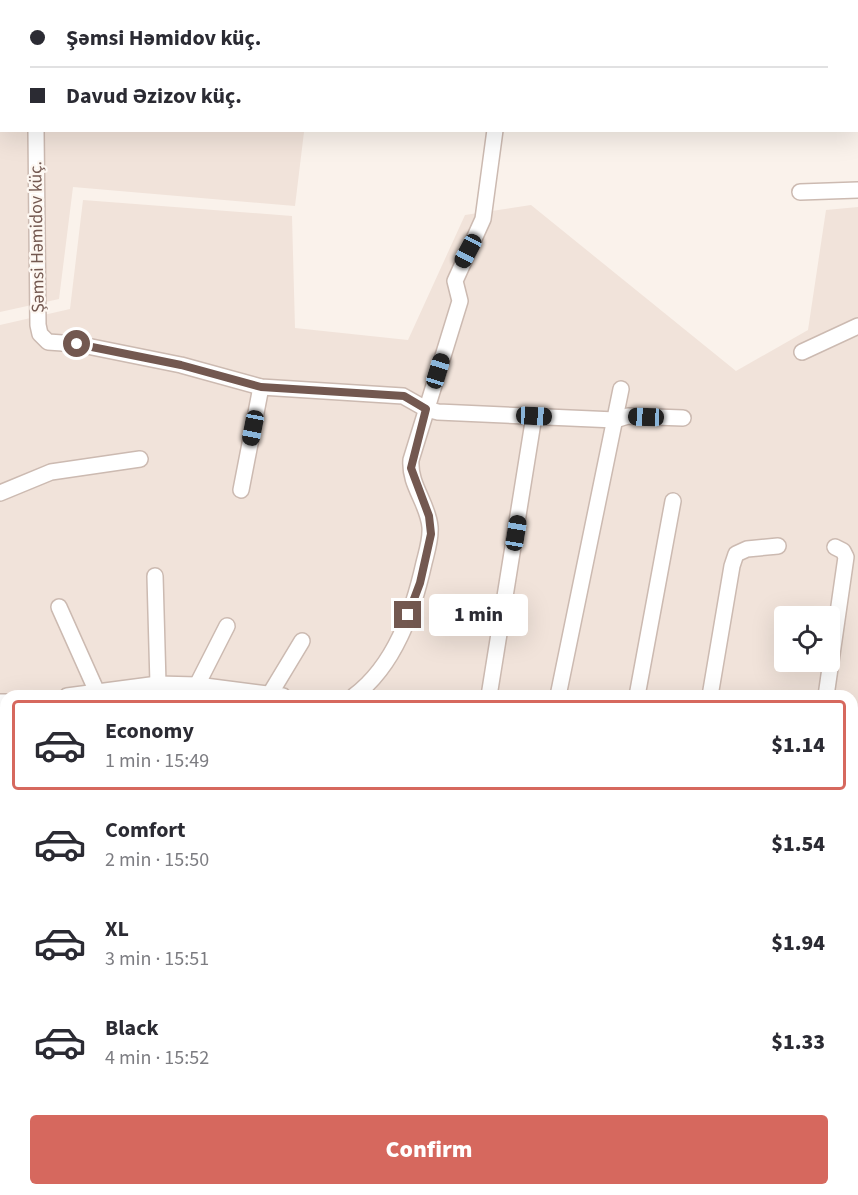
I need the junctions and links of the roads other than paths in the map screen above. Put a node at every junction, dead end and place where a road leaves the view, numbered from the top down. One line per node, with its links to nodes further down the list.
1 (36, 132): 7 (street, Şəmsi Həmidov küç.)
2 (495, 132): 9 (street)
3 (858, 190): 4 (street)
4 (800, 192)
5 (858, 326): 6 (street)
6 (802, 352)
7 (261, 387): 9 (street, Şəmsi Həmidov küç.); 14 (street)
8 (621, 389): 12 (street)
9 (426, 409): 10 (street, Şəmsi Həmidov küç.); 29 (street)
10 (534, 416): 12 (street, Şəmsi Həmidov küç.); 30 (street)
11 (683, 418): 12 (street, Şəmsi Həmidov küç.)
12 (615, 420): 31 (street)
13 (140, 459): 15 (street)
14 (242, 490)
15 (0, 493)
16 (673, 501): 32 (street)
17 (778, 546): 33 (street)
18 (835, 547): 34 (street)
19 (155, 576): 23 (street)
20 (59, 607): 25 (street)
21 (227, 626): 24 (street)
22 (302, 641): 28 (street)
23 (158, 684): 24 (street); 26 (street)
24 (197, 685): 27 (street)
25 (81, 690)
26 (117, 690)
27 (236, 690)
28 (278, 690)
29 (360, 690)
30 (490, 690)
31 (559, 690)
32 (638, 690)
33 (711, 690)
34 (827, 690)

